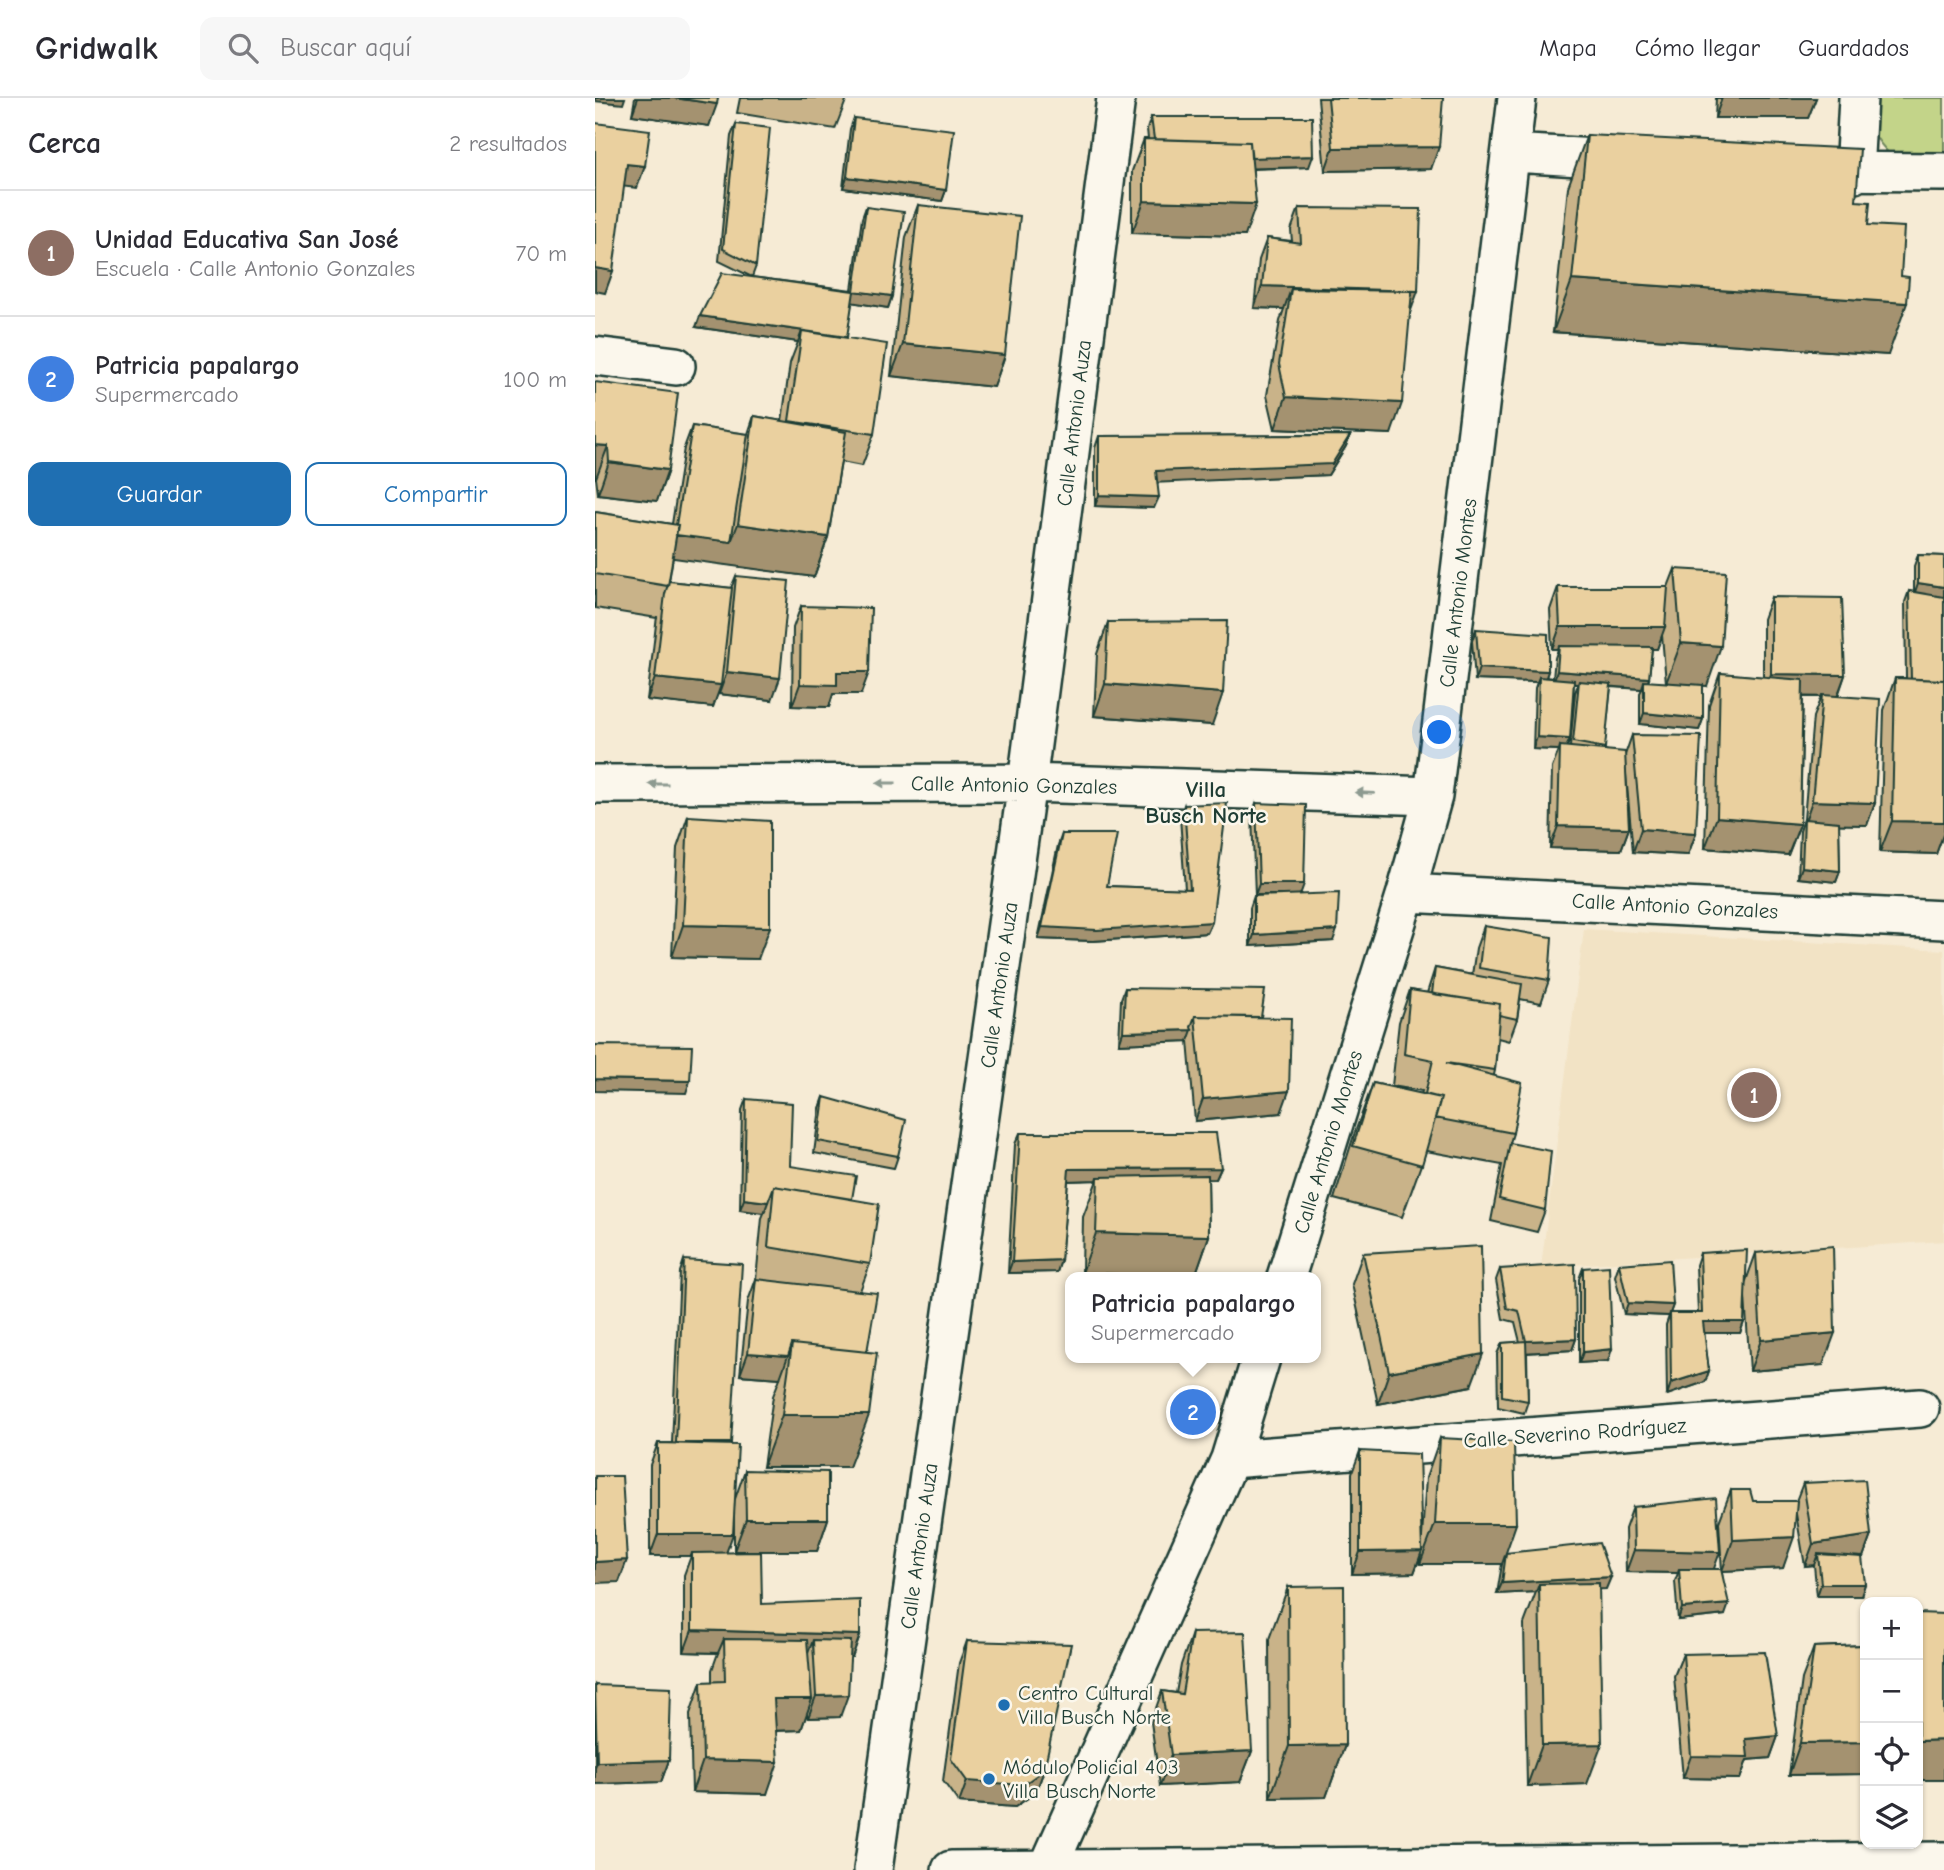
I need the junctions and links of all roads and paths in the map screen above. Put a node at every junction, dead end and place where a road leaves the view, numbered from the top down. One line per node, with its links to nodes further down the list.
1 (1117, 98): 11 (street, Calle Antonio Auza)
2 (1517, 98): 4 (street, Calle Antonio Montes)
3 (1858, 98): 8 (street)
4 (1511, 153): 5 (street); 13 (street, Calle Antonio Montes)
5 (1662, 162)
6 (1772, 169): 8 (street)
7 (1944, 172): 8 (street)
8 (1854, 174)
9 (595, 356): 10 (street)
10 (676, 366)
11 (1027, 783): 12 (street, Calle Antonio Gonzales, one-way to 12); 13 (street, Calle Antonio Gonzales, one-way to 11); 21 (street, Calle Antonio Auza)
12 (595, 784)
13 (1433, 796): 14 (street, Calle Antonio Montes)
14 (1406, 893): 15 (street, Calle Antonio Gonzales); 16 (street, Calle Antonio Montes)
15 (1944, 920)
16 (1288, 1272)
17 (1259, 1363): 19 (street)
18 (1920, 1408): 19 (street, Calle Severino Rodríguez)
19 (1230, 1459): 23 (street)
20 (1944, 1861): 23 (street)
21 (873, 1870)
22 (951, 1870): 23 (street)
23 (1047, 1870)

